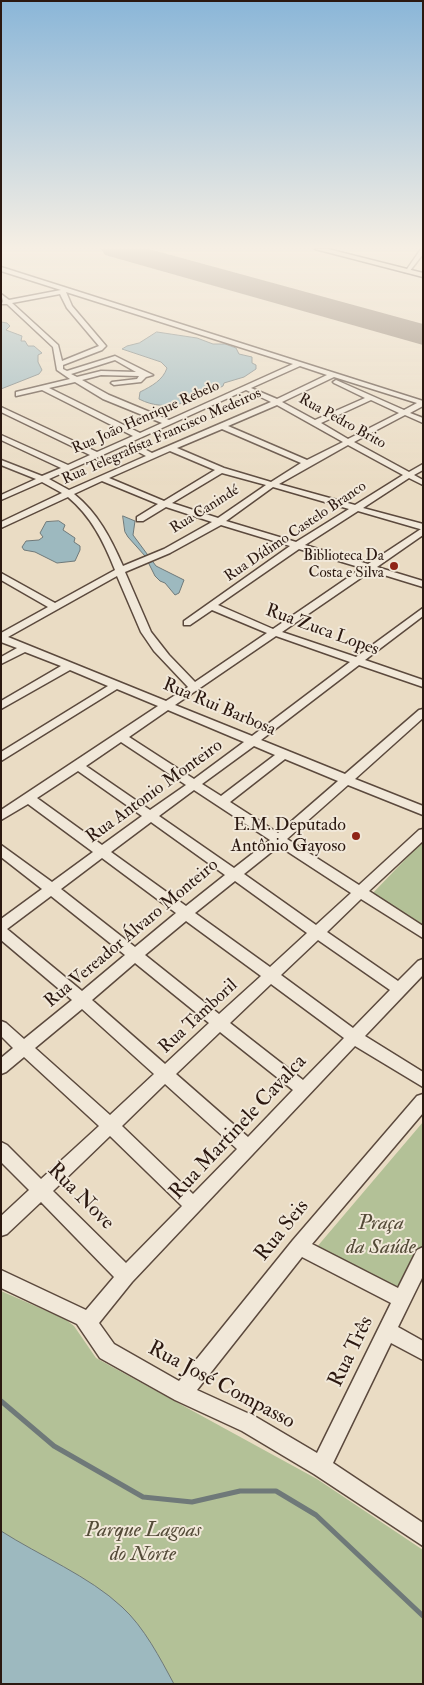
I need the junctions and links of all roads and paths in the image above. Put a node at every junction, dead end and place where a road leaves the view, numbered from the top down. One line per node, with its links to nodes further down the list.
1 (36, 328): 5 (street)
2 (87, 328): 5 (street)
3 (184, 328): 4 (street)
4 (301, 363): 8 (street); 12 (street, Rua João Henrique Rebelo)
5 (59, 364): 6 (street)
6 (66, 373): 7 (street); 9 (street)
7 (146, 375): 9 (street); 10 (street)
8 (331, 376): 14 (street); 15 (street, Rua Telegrafista Francisco Medeiros); 17 (street)
9 (76, 379): 11 (street); 16 (street)
10 (114, 383)
11 (41, 387): 13 (street); 22 (street)
12 (246, 388): 15 (street, Rua Pedro Brito); 24 (street, Rua João Henrique Rebelo)
13 (19, 394)
14 (371, 398): 21 (street); 25 (street)
15 (277, 402): 25 (street, Rua Pedro Brito); 26 (street, Rua Telegrafista Francisco Medeiros)
16 (120, 403): 18 (street); 24 (street)
17 (423, 403): 21 (street, Rua Canindé)
18 (112, 406)
19 (1, 409): 32 (street)
20 (103, 410): 22 (street)
21 (403, 412): 23 (street); 29 (street, Rua Canindé)
22 (95, 413): 27 (street)
23 (423, 421)
24 (170, 423): 27 (street, Rua João Henrique Rebelo)
25 (315, 423): 29 (street, Rua Pedro Brito)
26 (222, 426): 31 (street, Rua Telegrafista Francisco Medeiros); 35 (street)
27 (140, 436): 30 (street, Rua João Henrique Rebelo)
28 (1, 437): 37 (street)
29 (348, 441): 35 (street, Rua Canindé); 39 (street, Rua Pedro Brito)
30 (126, 443): 32 (street, Rua João Henrique Rebelo); 33 (street)
31 (169, 448): 33 (street, Rua Telegrafista Francisco Medeiros); 38 (street)
32 (98, 454): 37 (street, Rua João Henrique Rebelo)
33 (151, 456): 40 (street, Rua Telegrafista Francisco Medeiros)
34 (1, 462): 41 (street)
35 (307, 463): 43 (street, Rua Canindé)
36 (423, 466): 39 (street, Rua Dídimo Castelo Branco)
37 (68, 468): 41 (street, Rua João Henrique Rebelo)
38 (221, 470): 43 (street); 46 (street)
39 (408, 475): 42 (street, Rua Pedro Brito); 47 (street, Rua Dídimo Castelo Branco)
40 (102, 478): 44 (street, Rua Telegrafista Francisco Medeiros); 46 (street)
41 (41, 480): 44 (street); 45 (street, Rua João Henrique Rebelo)
42 (423, 483)
43 (271, 485): 47 (street); 49 (street, Rua Canindé)
44 (68, 493): 50 (street, Rua Telegrafista Francisco Medeiros); 55 (street)
45 (3, 495)
46 (165, 504): 48 (street); 49 (street)
47 (356, 508): 51 (street); 53 (street, Rua Dídimo Castelo Branco)
48 (140, 520)
49 (219, 522): 53 (street); 55 (street, Rua Canindé)
50 (1, 525)
51 (423, 527)
52 (423, 531): 54 (street)
53 (297, 546): 54 (street); 58 (street, Rua Dídimo Castelo Branco)
54 (369, 568): 57 (street); 62 (street)
55 (121, 570): 59 (street, Rua Canindé); 70 (street)
56 (1, 576): 59 (street)
57 (423, 584)
58 (211, 606): 61 (street, Rua Dídimo Castelo Branco); 62 (street, Rua Zuca Lopes)
59 (56, 607): 63 (street, Rua Canindé)
60 (423, 611): 66 (street, Rua Antonio Monteiro)
61 (187, 624)
62 (273, 632): 66 (street, Rua Zuca Lopes); 70 (street)
63 (1, 638): 64 (street, Rua Rui Barbosa)
64 (24, 648): 65 (street); 67 (street, Rua Rui Barbosa)
65 (1, 661)
66 (358, 662): 68 (street, Rua Zuca Lopes); 75 (street, Rua Antonio Monteiro)
67 (67, 667): 69 (street, Rua Rui Barbosa); 72 (street)
68 (423, 684)
69 (114, 686): 71 (street, Rua Rui Barbosa); 77 (street)
70 (194, 687): 71 (street)
71 (167, 705): 74 (street); 75 (street, Rua Rui Barbosa)
72 (1, 706)
73 (423, 712): 79 (street, Rua Vereador Álvaro Monteiro)
74 (120, 737): 78 (street); 80 (street)
75 (253, 741): 76 (street, Rua Rui Barbosa); 80 (street, Rua Antonio Monteiro)
76 (283, 754): 79 (street, Rua Rui Barbosa); 82 (street)
77 (1, 756)
78 (77, 766): 81 (street); 85 (street)
79 (346, 781): 83 (street, Rua Rui Barbosa); 87 (street, Rua Vereador Álvaro Monteiro)
80 (194, 784): 82 (street); 85 (street, Rua Antonio Monteiro)
81 (29, 798): 84 (street); 89 (street)
82 (221, 803): 87 (street)
83 (423, 811)
84 (1, 816)
85 (151, 816): 89 (street, Rua Antonio Monteiro); 90 (street)
86 (423, 833): 92 (street, Rua Tamboril)
87 (278, 840): 90 (street, Rua Vereador Álvaro Monteiro); 92 (street)
88 (1, 850): 91 (street)
89 (103, 852): 91 (street, Rua Antonio Monteiro); 93 (street)
90 (234, 874): 93 (street, Rua Vereador Álvaro Monteiro); 96 (street)
91 (52, 889): 94 (street, Rua Antonio Monteiro); 98 (street)
92 (360, 892): 96 (street, Rua Tamboril); 97 (street)
93 (186, 913): 98 (street, Rua Vereador Álvaro Monteiro); 100 (street)
94 (1, 926)
95 (1, 932): 102 (street)
96 (318, 933): 100 (street, Rua Tamboril); 101 (street)
97 (423, 933)
98 (137, 955): 102 (street, Rua Vereador Álvaro Monteiro); 103 (street)
99 (423, 965): 101 (street, Rua Martinele Cavalca)
100 (271, 975): 103 (street, Rua Tamboril); 105 (street)
101 (400, 990): 105 (street, Rua Martinele Cavalca)
102 (82, 1000): 106 (street, Rua Vereador Álvaro Monteiro); 108 (street)
103 (220, 1024): 108 (street, Rua Tamboril); 110 (street)
104 (1, 1027): 106 (street)
105 (354, 1037): 109 (street); 110 (street, Rua Martinele Cavalca)
106 (24, 1048): 107 (street, Rua Vereador Álvaro Monteiro); 112 (street)
107 (1, 1067)
108 (166, 1074): 112 (street, Rua Tamboril); 113 (street)
109 (423, 1080)
110 (304, 1090): 113 (street, Rua Martinele Cavalca)
111 (423, 1101): 118 (street, Rua Seis)
112 (111, 1126): 115 (street, Rua Tamboril); 116 (street)
113 (248, 1148): 116 (street, Rua Martinele Cavalca)
114 (1, 1150): 115 (street, Rua Nove)
115 (41, 1190): 117 (street, Rua Tamboril); 120 (street, Rua Nove)
116 (194, 1206): 120 (street, Rua Martinele Cavalca)
117 (1, 1228)
118 (299, 1246): 122 (street); 126 (street, Rua Seis)
119 (423, 1256): 122 (street, Rua Três)
120 (126, 1276): 123 (street, Rua Martinele Cavalca)
121 (1, 1279): 123 (street)
122 (401, 1299): 124 (street, Rua Três)
123 (88, 1322): 126 (street, Rua José Compasso)
124 (387, 1331): 125 (street); 127 (street, Rua Três)
125 (423, 1351)
126 (182, 1394): 127 (street, Rua José Compasso)
127 (322, 1467): 128 (street, Rua José Compasso)
128 (423, 1536)

